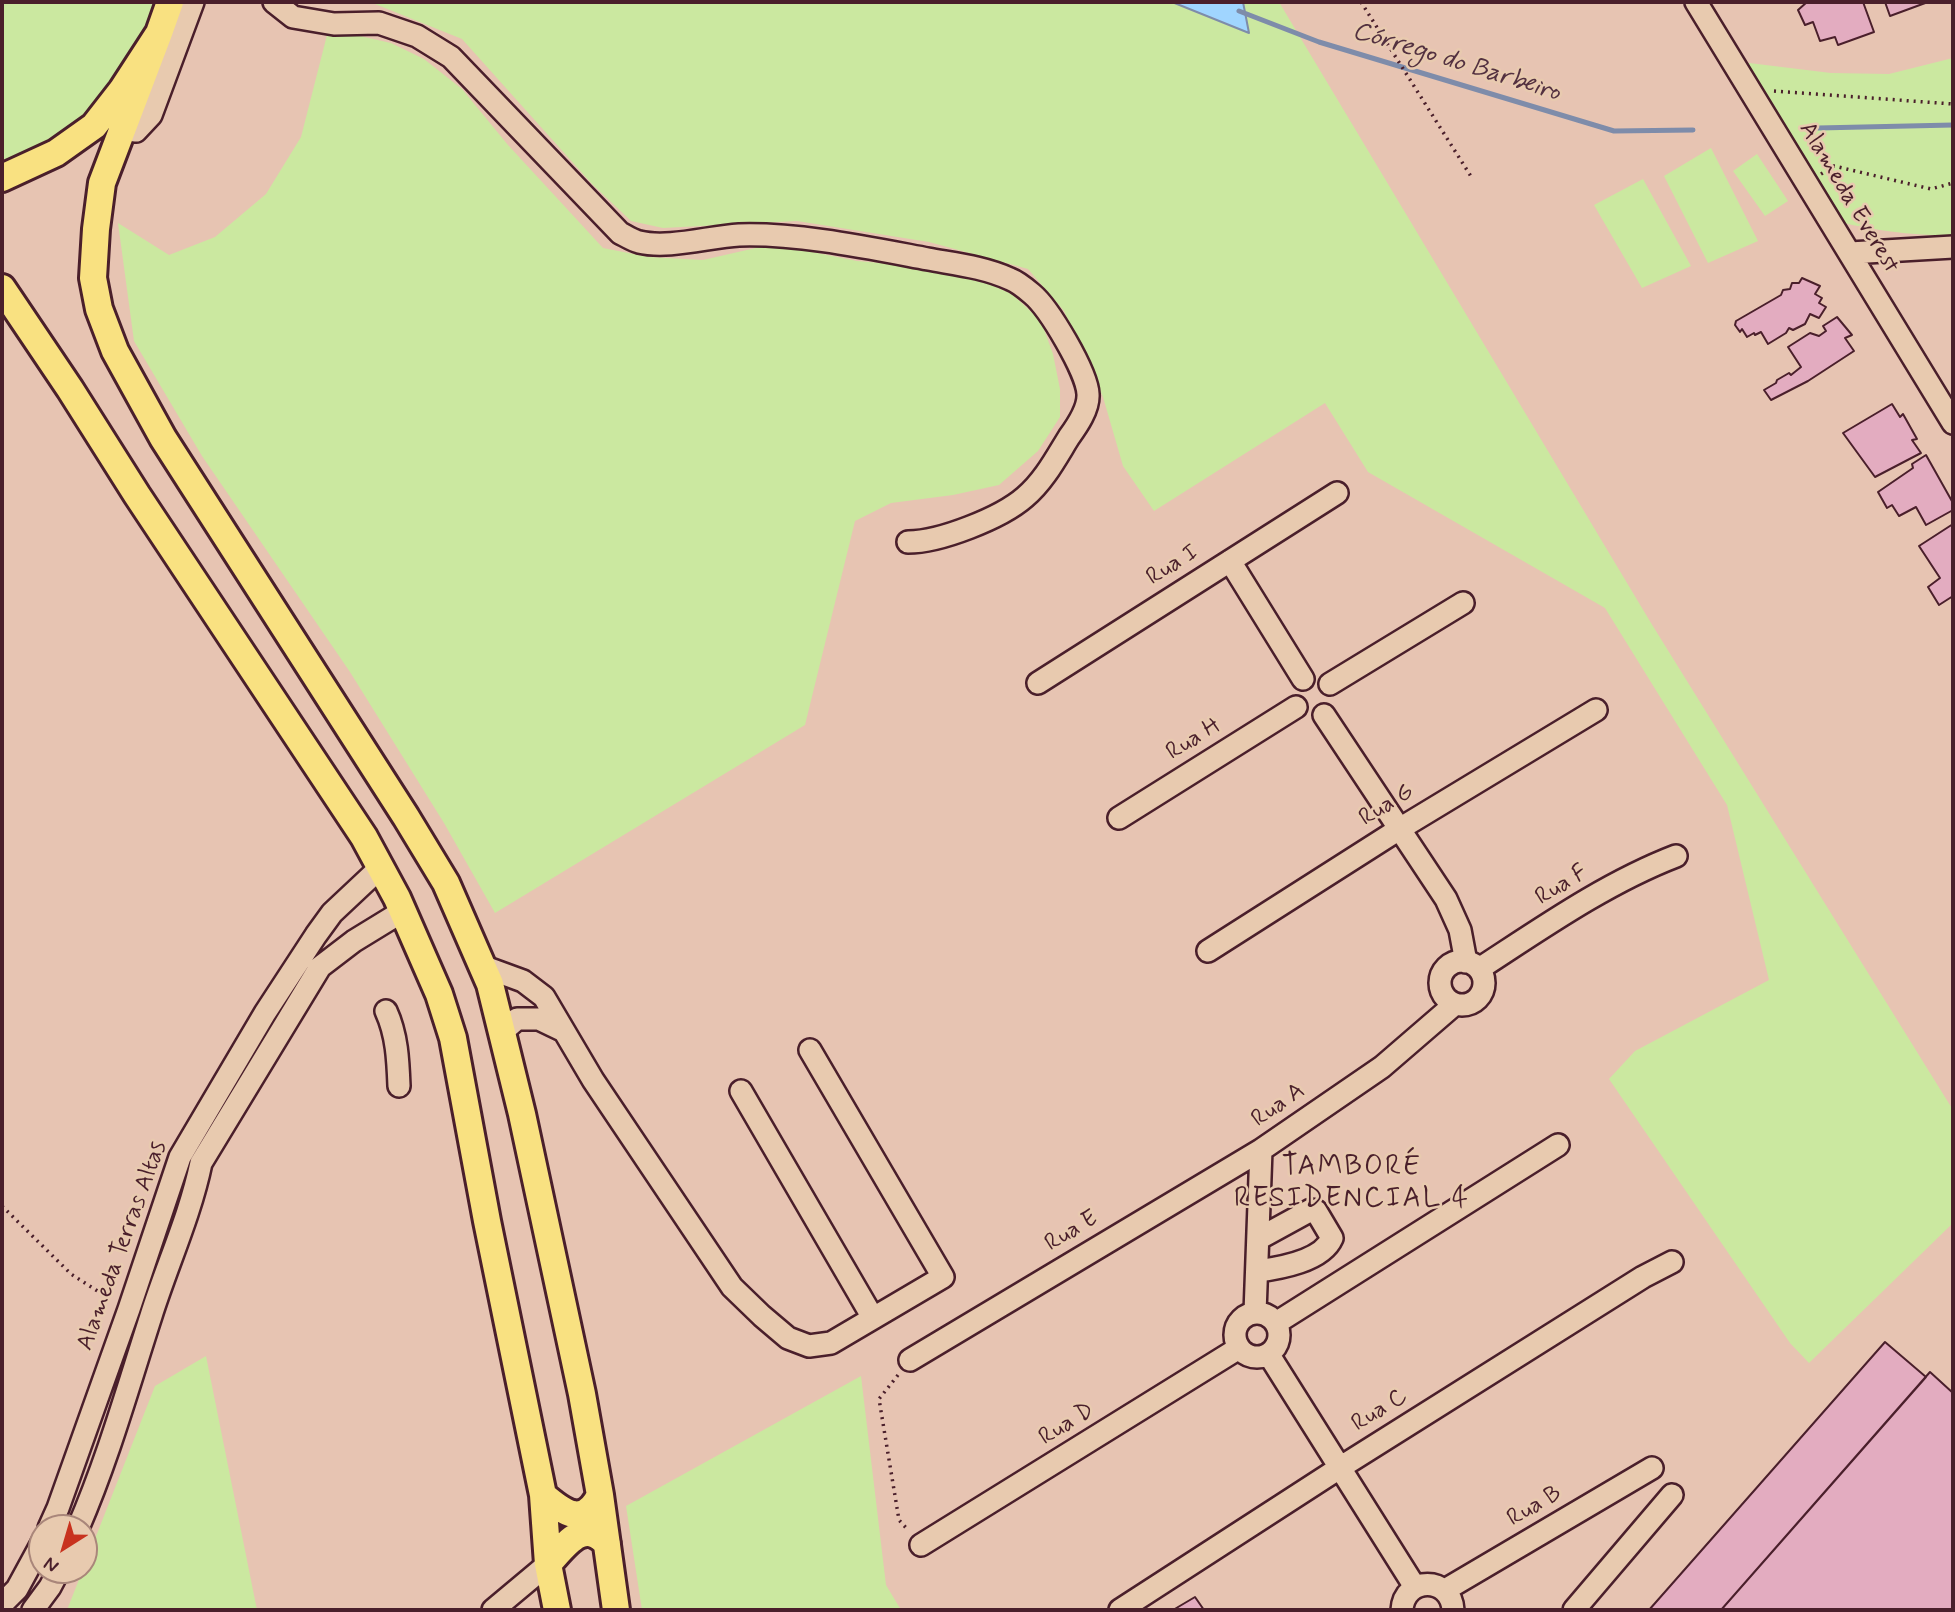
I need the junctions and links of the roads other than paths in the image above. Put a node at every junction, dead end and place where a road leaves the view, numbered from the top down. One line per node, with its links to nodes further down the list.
1 (170, 2): 5 (main road)
2 (193, 2): 6 (street)
3 (274, 2): 13 (street)
4 (1696, 2): 9 (street, Alameda Everest)
5 (159, 33): 6 (main road); 7 (main road)
6 (121, 129): 30 (main road)
7 (2, 178)
8 (1953, 247): 9 (street)
9 (1850, 253): 11 (street, Alameda Everest)
10 (2, 288): 25 (main road)
11 (1953, 423)
12 (1336, 493): 14 (street, Rua I)
13 (908, 542)
14 (1230, 561): 16 (street); 17 (street, Rua I)
15 (1463, 603): 18 (street)
16 (1303, 679): 18 (street); 19 (street)
17 (1038, 683)
18 (1330, 684): 21 (street)
19 (1296, 707): 21 (street); 22 (street, Rua H)
20 (1596, 710): 23 (street, Rua G)
21 (1324, 715): 23 (street)
22 (1119, 818)
23 (1401, 828): 28 (street, Rua G); 29 (street)
24 (1676, 856): 29 (street, Rua F)
25 (382, 867): 26 (main road); 27 (street, Alameda Terras Altas)
26 (403, 911): 31 (street, Alameda Terras Altas); 52 (main road)
27 (316, 935): 31 (street); 55 (street, Alameda Terras Altas)
28 (1208, 951)
29 (1473, 965): 32 (street); 32 (street)
30 (482, 966): 34 (street); 35 (main road)
31 (320, 967): 56 (street, Alameda Terras Altas)
32 (1455, 1004): 40 (street, Rua A)
33 (386, 1011): 37 (street)
34 (564, 1031): 35 (street); 45 (street)
35 (502, 1032): 53 (main road)
36 (810, 1050): 45 (street)
37 (399, 1086)
38 (741, 1091): 45 (street)
39 (1558, 1145): 46 (street)
40 (1261, 1150): 41 (street, Rua A); 49 (street, Rua E)
41 (1258, 1239): 43 (street, Rua A); 43 (street)
42 (1672, 1262): 50 (street, Rua C)
43 (1258, 1271): 44 (street, Rua A)
44 (1255, 1313): 46 (street); 47 (street)
45 (873, 1318)
46 (1276, 1323): 48 (street)
47 (1239, 1348): 48 (street); 58 (street, Rua D)
48 (1269, 1354): 50 (street)
49 (910, 1360)
50 (1341, 1467): 62 (street); 70 (street, Rua C)
51 (1652, 1468): 65 (street, Rua B)
52 (543, 1495): 53 (main road); 60 (main road)
53 (600, 1495): 57 (main road)
54 (1672, 1495): 72 (street)
55 (55, 1514)
56 (83, 1514)
57 (607, 1544): 60 (main road); 69 (main road)
58 (921, 1545)
59 (28, 1563): 63 (street)
60 (548, 1564): 67 (street); 68 (main road)
61 (52, 1584): 66 (street)
62 (1415, 1587): 65 (street); 71 (street)
63 (10, 1589): 64 (street)
64 (2, 1604)
65 (1451, 1605)
66 (33, 1610)
67 (493, 1610)
68 (557, 1610)
69 (616, 1610)
70 (1120, 1610)
71 (1402, 1610)
72 (1574, 1610)

